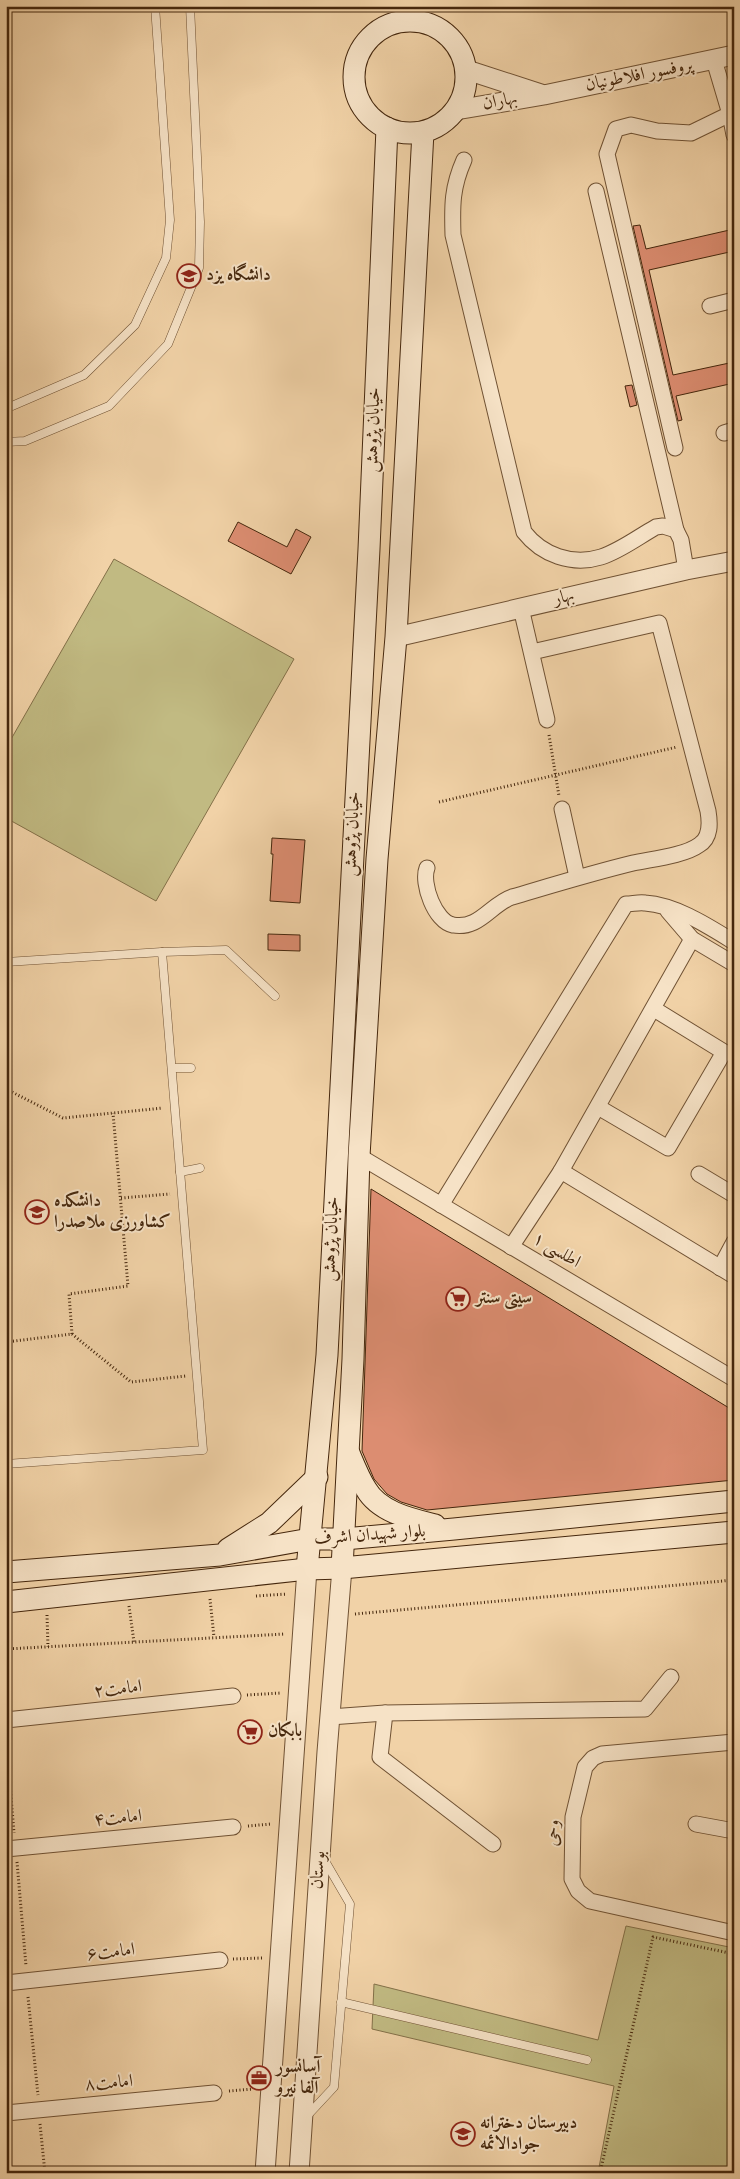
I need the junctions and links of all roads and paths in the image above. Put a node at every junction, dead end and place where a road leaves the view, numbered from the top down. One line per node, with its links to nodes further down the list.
1 (155, 6): 18 (lane)
2 (190, 6): 19 (lane)
3 (424, 14): 4 (main road); 7 (main road)
4 (392, 15): 11 (main road)
5 (734, 55): 6 (street, پروفسور افلاطونیان)
6 (714, 60): 8 (street, پروفسور افلاطونیان); 10 (street)
7 (467, 70): 8 (street); 9 (main road)
8 (544, 95): 9 (street, بهاران)
9 (456, 110): 12 (main road)
10 (730, 114): 13 (street); 20 (street)
11 (387, 128): 12 (main road); 71 (main road, خیابان پژوهش)
12 (423, 132): 25 (main road, خیابان پژوهش)
13 (734, 135)
14 (464, 160): 21 (street)
15 (596, 191): 21 (street)
16 (734, 300): 17 (street)
17 (710, 306)
18 (6, 407)
19 (6, 442)
20 (675, 448)
21 (676, 530): 23 (street)
22 (734, 561): 23 (street, بهار)
23 (686, 570): 24 (street, بهار)
24 (522, 608): 25 (street, بهار); 26 (street)
25 (396, 637): 48 (main road, خیابان پژوهش)
26 (532, 652): 27 (street); 28 (street)
27 (547, 720): 29 (path)
28 (691, 743): 29 (path); 33 (street)
29 (555, 776): 30 (path); 31 (path)
30 (439, 802)
31 (562, 809): 33 (street)
32 (427, 868): 33 (street)
33 (577, 877)
34 (665, 908): 35 (street); 36 (street); 56 (street)
35 (692, 939): 39 (street); 41 (street)
36 (734, 942)
37 (162, 952): 38 (lane); 40 (lane); 42 (lane)
38 (6, 962)
39 (734, 964)
40 (274, 996)
41 (654, 1009): 46 (street); 46 (street)
42 (172, 1068): 43 (lane); 45 (lane)
43 (191, 1068)
44 (6, 1089): 47 (path)
45 (175, 1107): 47 (path); 51 (lane)
46 (598, 1107): 50 (street)
47 (113, 1113): 55 (path)
48 (359, 1156): 56 (street, اطلسی ۱); 65 (main road, خیابان پژوهش)
49 (200, 1168): 51 (lane)
50 (561, 1171): 58 (street); 59 (street)
51 (180, 1172): 53 (lane)
52 (699, 1174): 54 (street)
53 (182, 1193): 55 (path); 63 (lane)
54 (734, 1195)
55 (121, 1198): 61 (path)
56 (441, 1205): 58 (street, اطلسی ۱)
57 (734, 1242): 59 (street)
58 (511, 1247): 64 (street, اطلسی ۱)
59 (720, 1268): 60 (street)
60 (734, 1276)
61 (72, 1334): 62 (path); 63 (path)
62 (6, 1342)
63 (197, 1375): 66 (lane)
64 (734, 1379)
65 (348, 1450): 73 (main road); 75 (main road, خیابان پژوهش)
66 (187, 1451): 67 (lane); 68 (lane)
67 (188, 1460)
68 (35, 1462): 69 (lane); 70 (lane)
69 (6, 1464)
70 (37, 1470)
71 (317, 1477): 76 (main road, خیابان پژوهش); 77 (main road)
72 (734, 1502): 73 (main road, بلوار شهیدان اشرف)
73 (454, 1529): 75 (main road, بلوار شهیدان اشرف)
74 (734, 1532): 78 (main road, بلوار شهیدان اشرف)
75 (344, 1539): 76 (main road, بلوار شهیدان اشرف); 78 (main road, خیابان پژوهش)
76 (310, 1540): 77 (main road, بلوار شهیدان اشرف); 79 (main road, خیابان پژوهش)
77 (220, 1555): 80 (main road, بلوار شهیدان اشرف)
78 (342, 1568): 79 (main road, بلوار شهیدان اشرف); 86 (street, بوستان)
79 (307, 1569): 83 (main road, بلوار شهیدان اشرف); 87 (street, بوستان)
80 (6, 1572)
81 (734, 1580): 86 (path)
82 (210, 1600): 88 (path)
83 (6, 1602)
84 (129, 1606): 89 (path)
85 (47, 1612): 90 (path)
86 (339, 1616): 96 (street, بوستان)
87 (303, 1633): 88 (path); 93 (street, بوستان)
88 (214, 1638): 89 (path)
89 (134, 1642): 90 (path)
90 (48, 1646): 91 (path)
91 (6, 1649)
92 (672, 1677): 95 (street)
93 (299, 1692): 94 (path); 100 (street, بوستان)
94 (233, 1696): 97 (street, امامت۲)
95 (385, 1713): 96 (street); 106 (street)
96 (330, 1716): 101 (street, بوستان)
97 (6, 1720)
98 (6, 1734): 107 (path)
99 (734, 1742): 109 (street, وحی)
100 (295, 1752): 101 (street); 102 (street, بوستان)
101 (327, 1752): 108 (street, بوستان)
102 (290, 1822): 104 (path); 111 (street, بوستان)
103 (696, 1824): 105 (street)
104 (233, 1827): 107 (street, امامت۴)
105 (734, 1831)
106 (493, 1844)
107 (11, 1848): 113 (path)
108 (320, 1853): 115 (lane); 121 (street, بوستان)
109 (734, 1933)
110 (734, 1954): 125 (path)
111 (280, 1957): 112 (path); 117 (street, بوستان)
112 (220, 1960): 113 (street, امامت۶)
113 (27, 1981): 114 (street, امامت۶); 119 (path)
114 (6, 1983)
115 (342, 2002): 116 (lane); 121 (lane)
116 (587, 2060)
117 (271, 2087): 118 (path); 123 (street, بوستان)
118 (214, 2093): 119 (street, امامت۸)
119 (39, 2109): 120 (street, امامت۸); 122 (path)
120 (6, 2112)
121 (302, 2121): 124 (street, بوستان)
122 (45, 2173)
123 (265, 2173)
124 (299, 2173)
125 (600, 2173)

